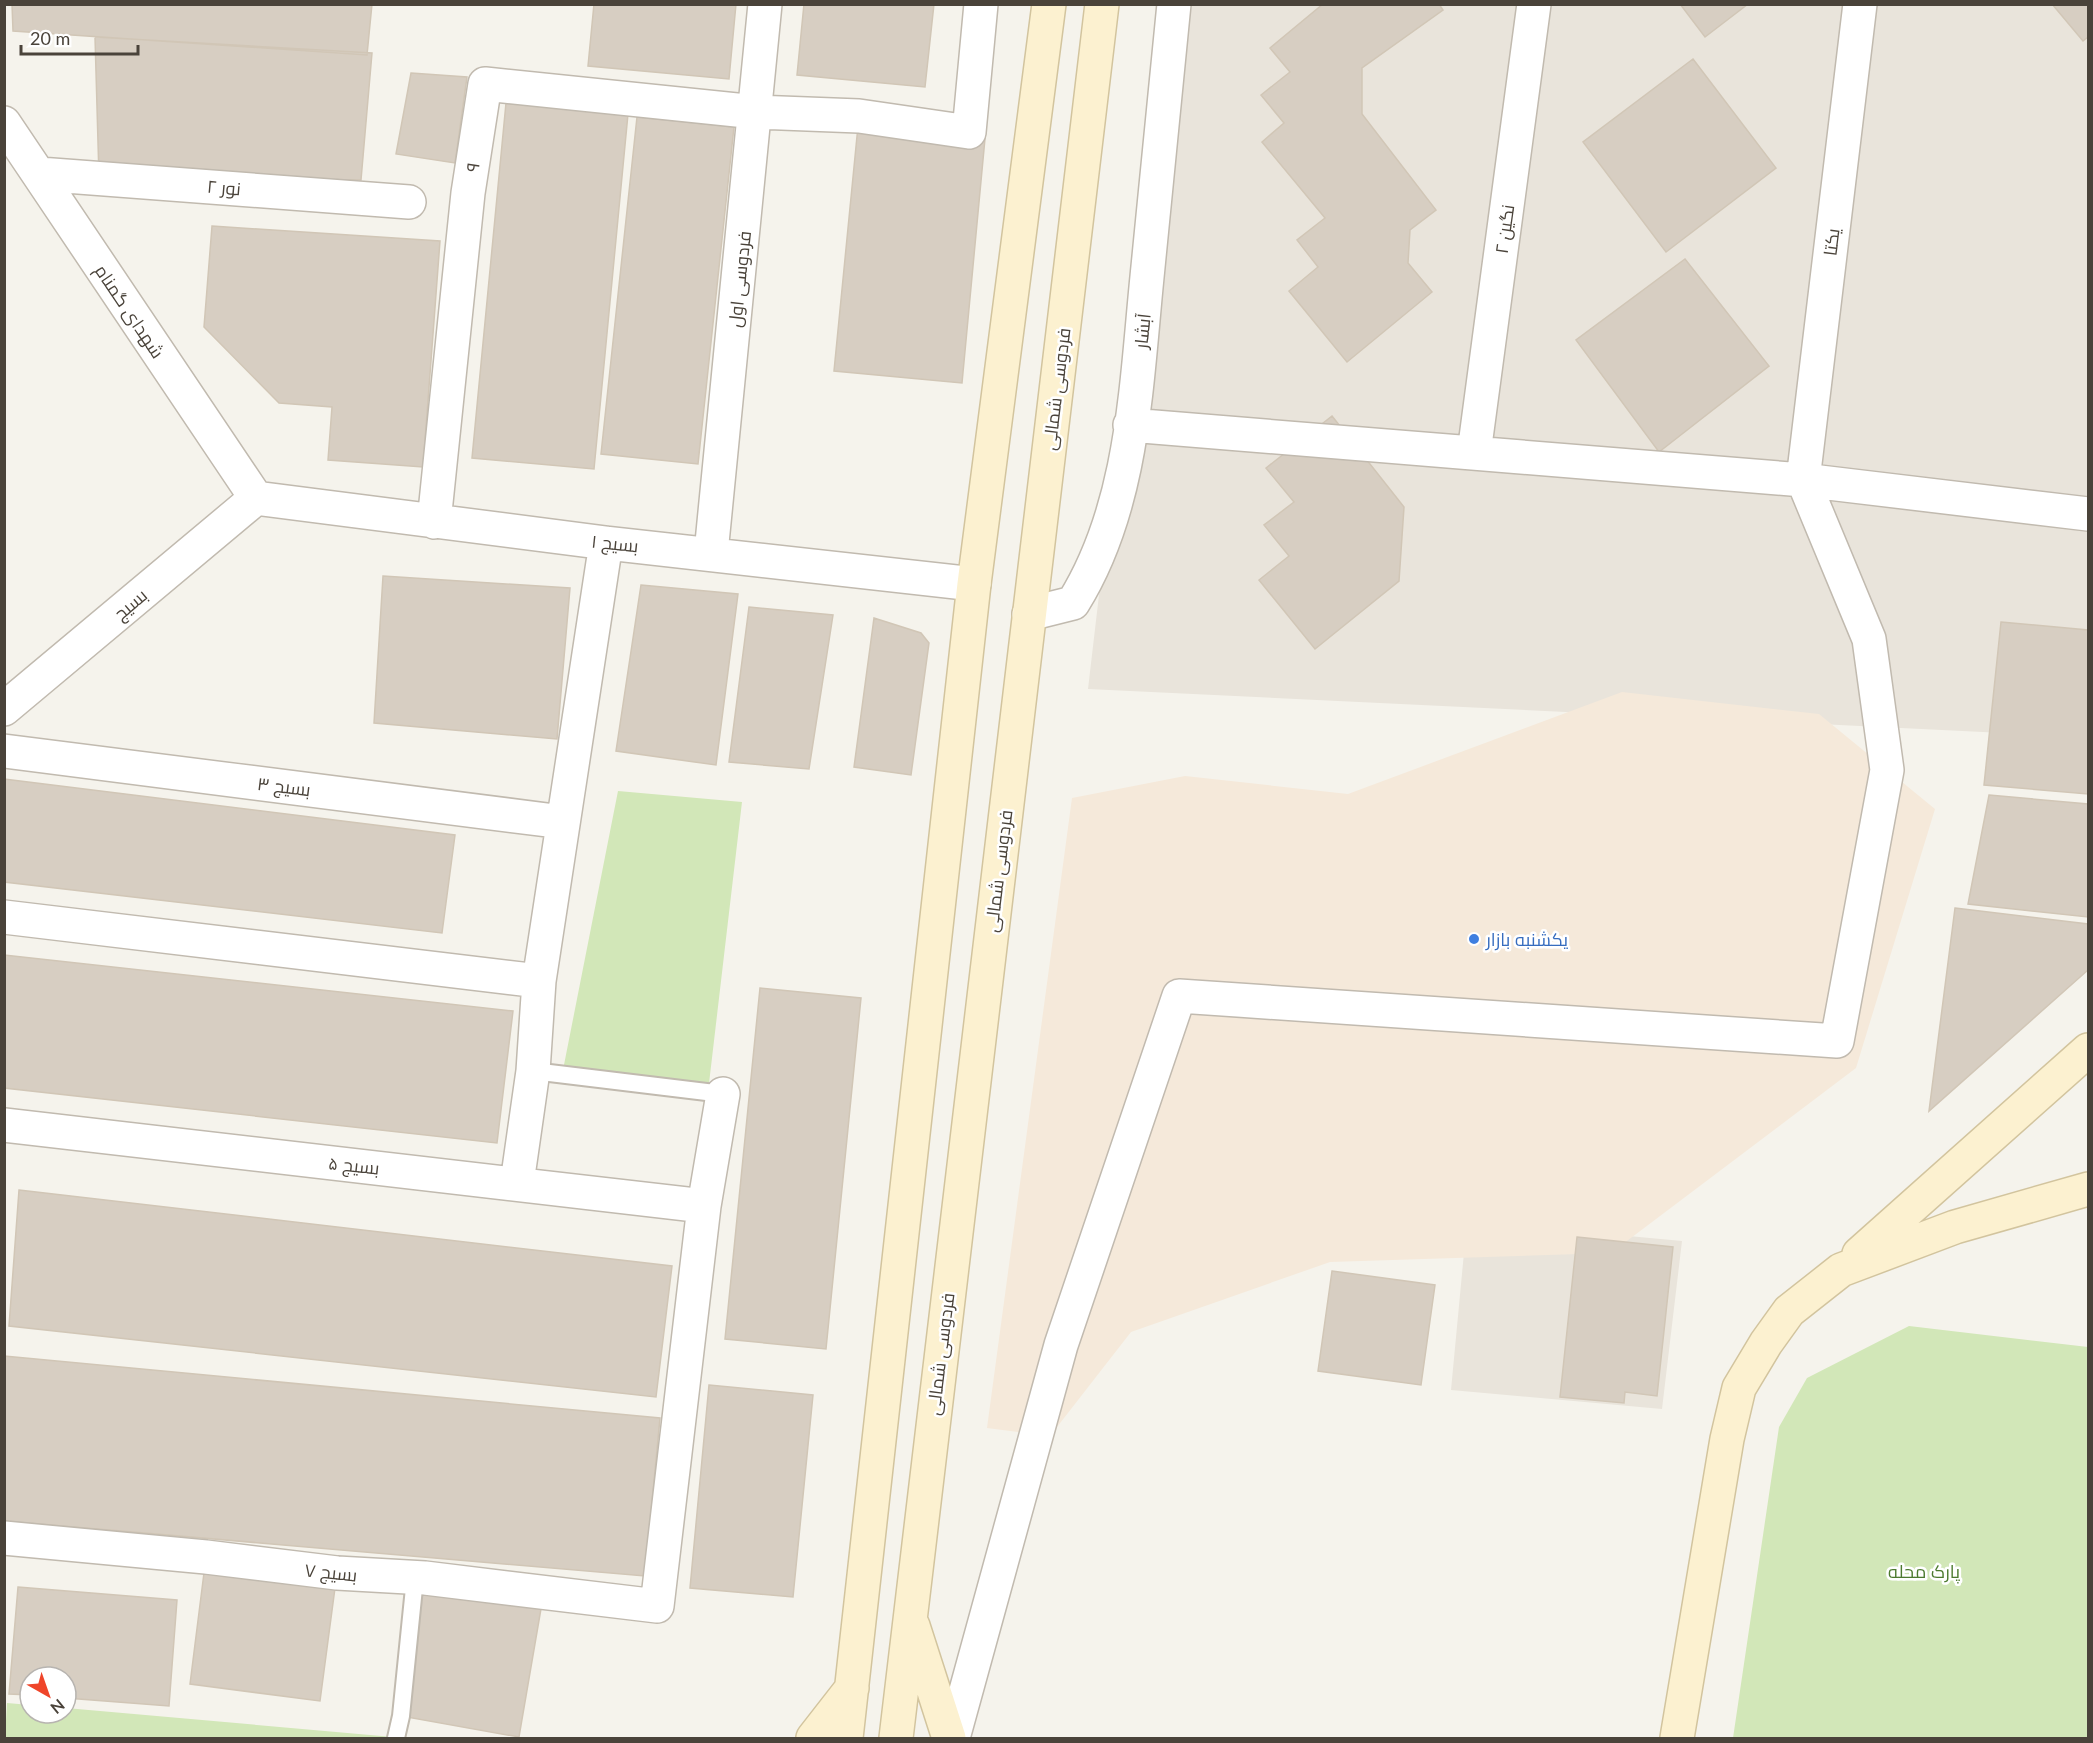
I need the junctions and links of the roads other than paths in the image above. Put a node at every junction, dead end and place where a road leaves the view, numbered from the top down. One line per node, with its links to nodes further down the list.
1 (765, 4): 8 (street, فردوسی اول)
2 (981, 4): 8 (street)
3 (1049, 4): 20 (main road)
4 (1102, 4): 21 (main road, فردوسی شمالی)
5 (1174, 4): 12 (street, آبشار)
6 (1534, 4): 13 (street, نگین ۲)
7 (1860, 4): 14 (street, یکتا)
8 (756, 112): 17 (street, ۹); 19 (street, فردوسی اول)
9 (4, 123): 10 (street, شهدای گمنام)
10 (39, 174): 11 (street, نور ۲); 15 (street, شهدای گمنام)
11 (409, 202)
12 (1130, 425): 13 (street); 21 (street, آبشار)
13 (1474, 453): 14 (street)
14 (1803, 480): 16 (street); 43 (street)
15 (256, 498): 17 (street, بسیج ۱); 22 (street, بسیج)
16 (2088, 514)
17 (434, 522): 18 (street, بسیج ۱)
18 (606, 543): 19 (street, بسیج ۱); 24 (street)
19 (711, 553): 20 (street, بسیج ۱)
20 (974, 584): 38 (main road)
21 (1029, 614): 37 (main road, فردوسی شمالی)
22 (4, 709)
23 (4, 751): 24 (street, بسیج ۳)
24 (563, 822): 26 (street)
25 (4, 917): 26 (street)
26 (539, 981): 28 (street)
27 (2088, 1050): 34 (main road)
28 (532, 1071): 29 (lane); 31 (street)
29 (723, 1094): 33 (street)
30 (4, 1125): 31 (street, بسیج ۵)
31 (517, 1183): 33 (street, بسیج ۵)
32 (2088, 1189): 34 (main road)
33 (704, 1206): 36 (street, بسیج ۷)
34 (1841, 1270): 44 (main road)
35 (6, 1546): 36 (street, بسیج ۷)
36 (415, 1578): 39 (lane)
37 (909, 1613): 42 (main road, فردوسی شمالی); 43 (main road)
38 (852, 1688): 40 (main road); 41 (main road)
39 (396, 1738)
40 (813, 1738)
41 (846, 1738)
42 (896, 1738)
43 (951, 1738)
44 (1677, 1738)

